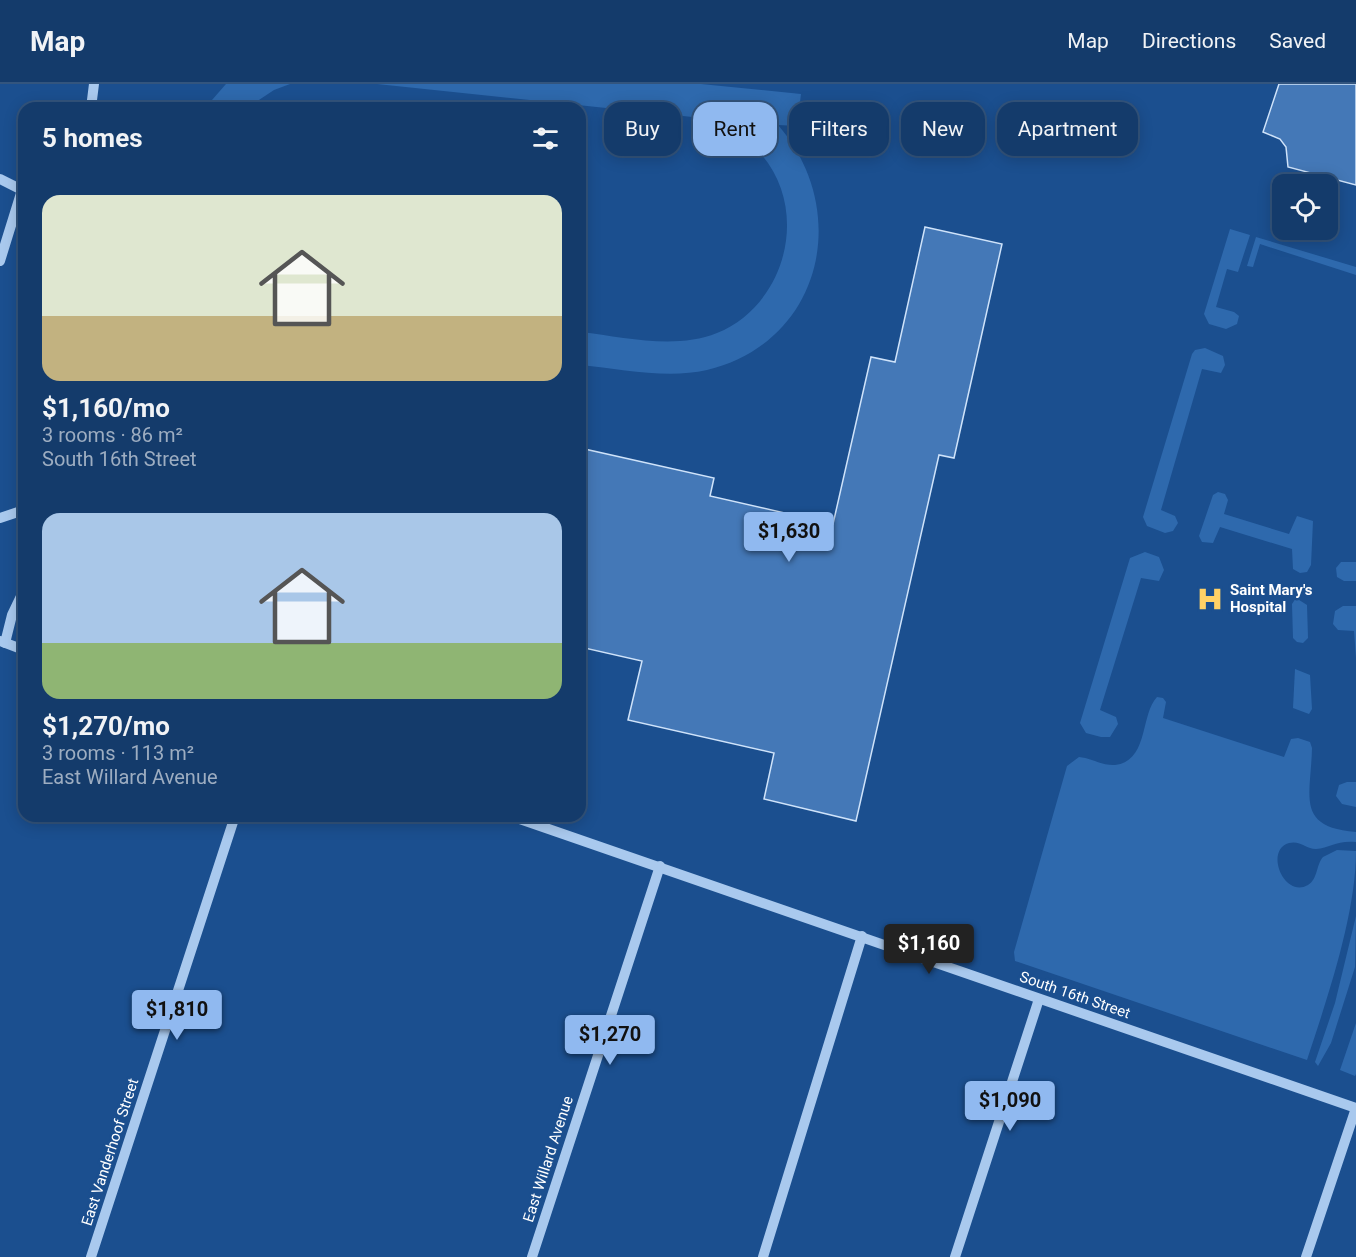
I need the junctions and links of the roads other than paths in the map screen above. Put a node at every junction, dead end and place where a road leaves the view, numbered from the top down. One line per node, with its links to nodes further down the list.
1 (94, 84): 2 (street)
2 (92, 102)
3 (0, 179): 4 (street)
4 (18, 188)
5 (18, 206): 6 (street)
6 (0, 261)
7 (18, 512): 8 (street)
8 (0, 518)
9 (18, 602): 10 (street)
10 (2, 642): 11 (street)
11 (18, 648)
12 (234, 822): 18 (street, East Vanderhoof Street)
13 (529, 822): 14 (street, South 16th Street)
14 (660, 866): 15 (street, South 16th Street); 19 (street, East Willard Avenue)
15 (862, 936): 16 (street, South 16th Street); 20 (street)
16 (1039, 999): 17 (street, South 16th Street); 21 (street)
17 (1356, 1108): 22 (street)
18 (91, 1257)
19 (532, 1257)
20 (763, 1257)
21 (955, 1257)
22 (1306, 1257)

